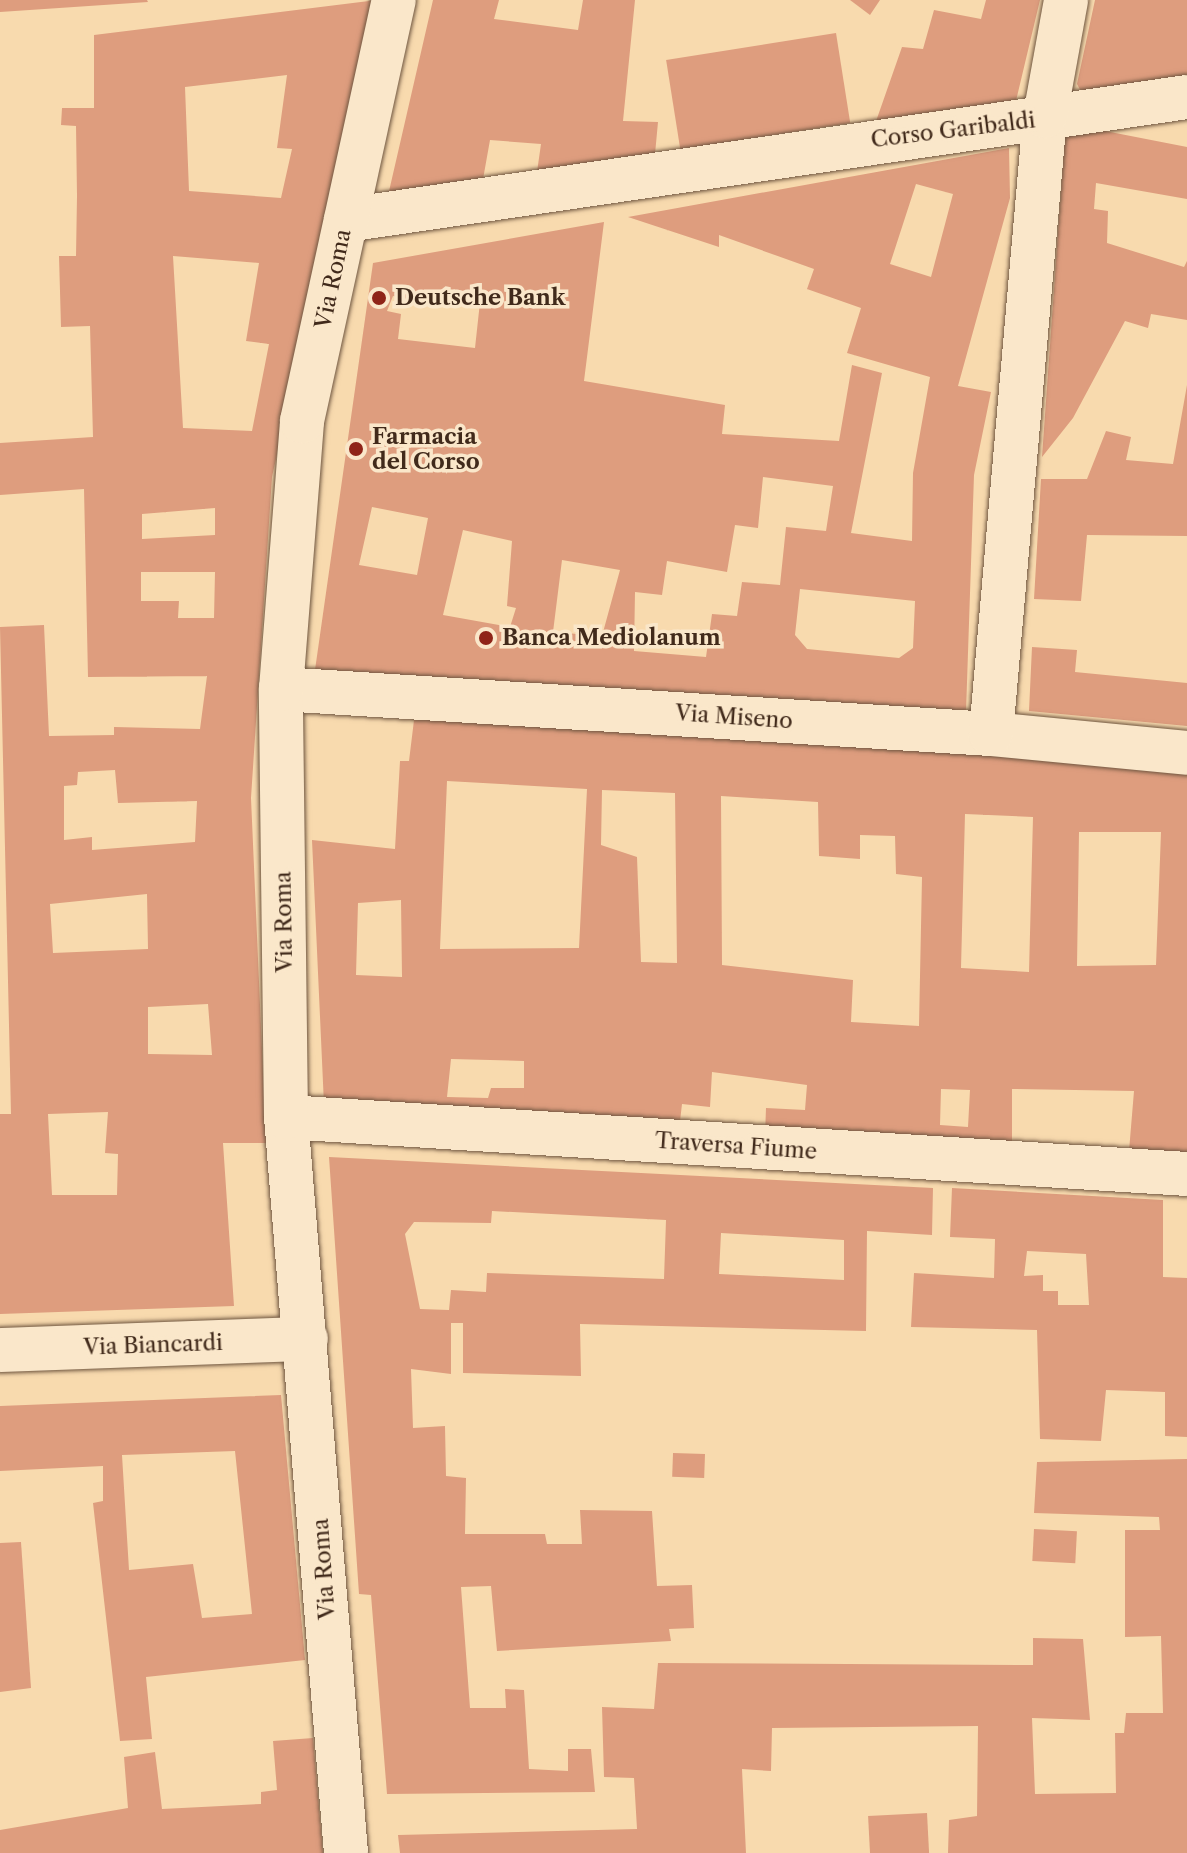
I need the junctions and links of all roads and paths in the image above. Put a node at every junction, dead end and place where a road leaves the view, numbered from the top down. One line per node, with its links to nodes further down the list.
1 (394, 0): 5 (street, Via Roma)
2 (1066, 0): 4 (street)
3 (1187, 97): 4 (street)
4 (1045, 116): 5 (street, Corso Garibaldi); 7 (street, Corso Garibaldi)
5 (346, 220): 6 (street, Via Roma)
6 (281, 689): 7 (street, Via Miseno); 9 (street, Via Roma)
7 (991, 734): 8 (street, Via Miseno)
8 (1187, 753)
9 (286, 1117): 10 (street, Traversa Fiume); 11 (street, Via Roma)
10 (1187, 1174)
11 (306, 1339): 12 (street, Via Biancardi); 13 (street, Via Roma)
12 (0, 1350)
13 (346, 1853)

